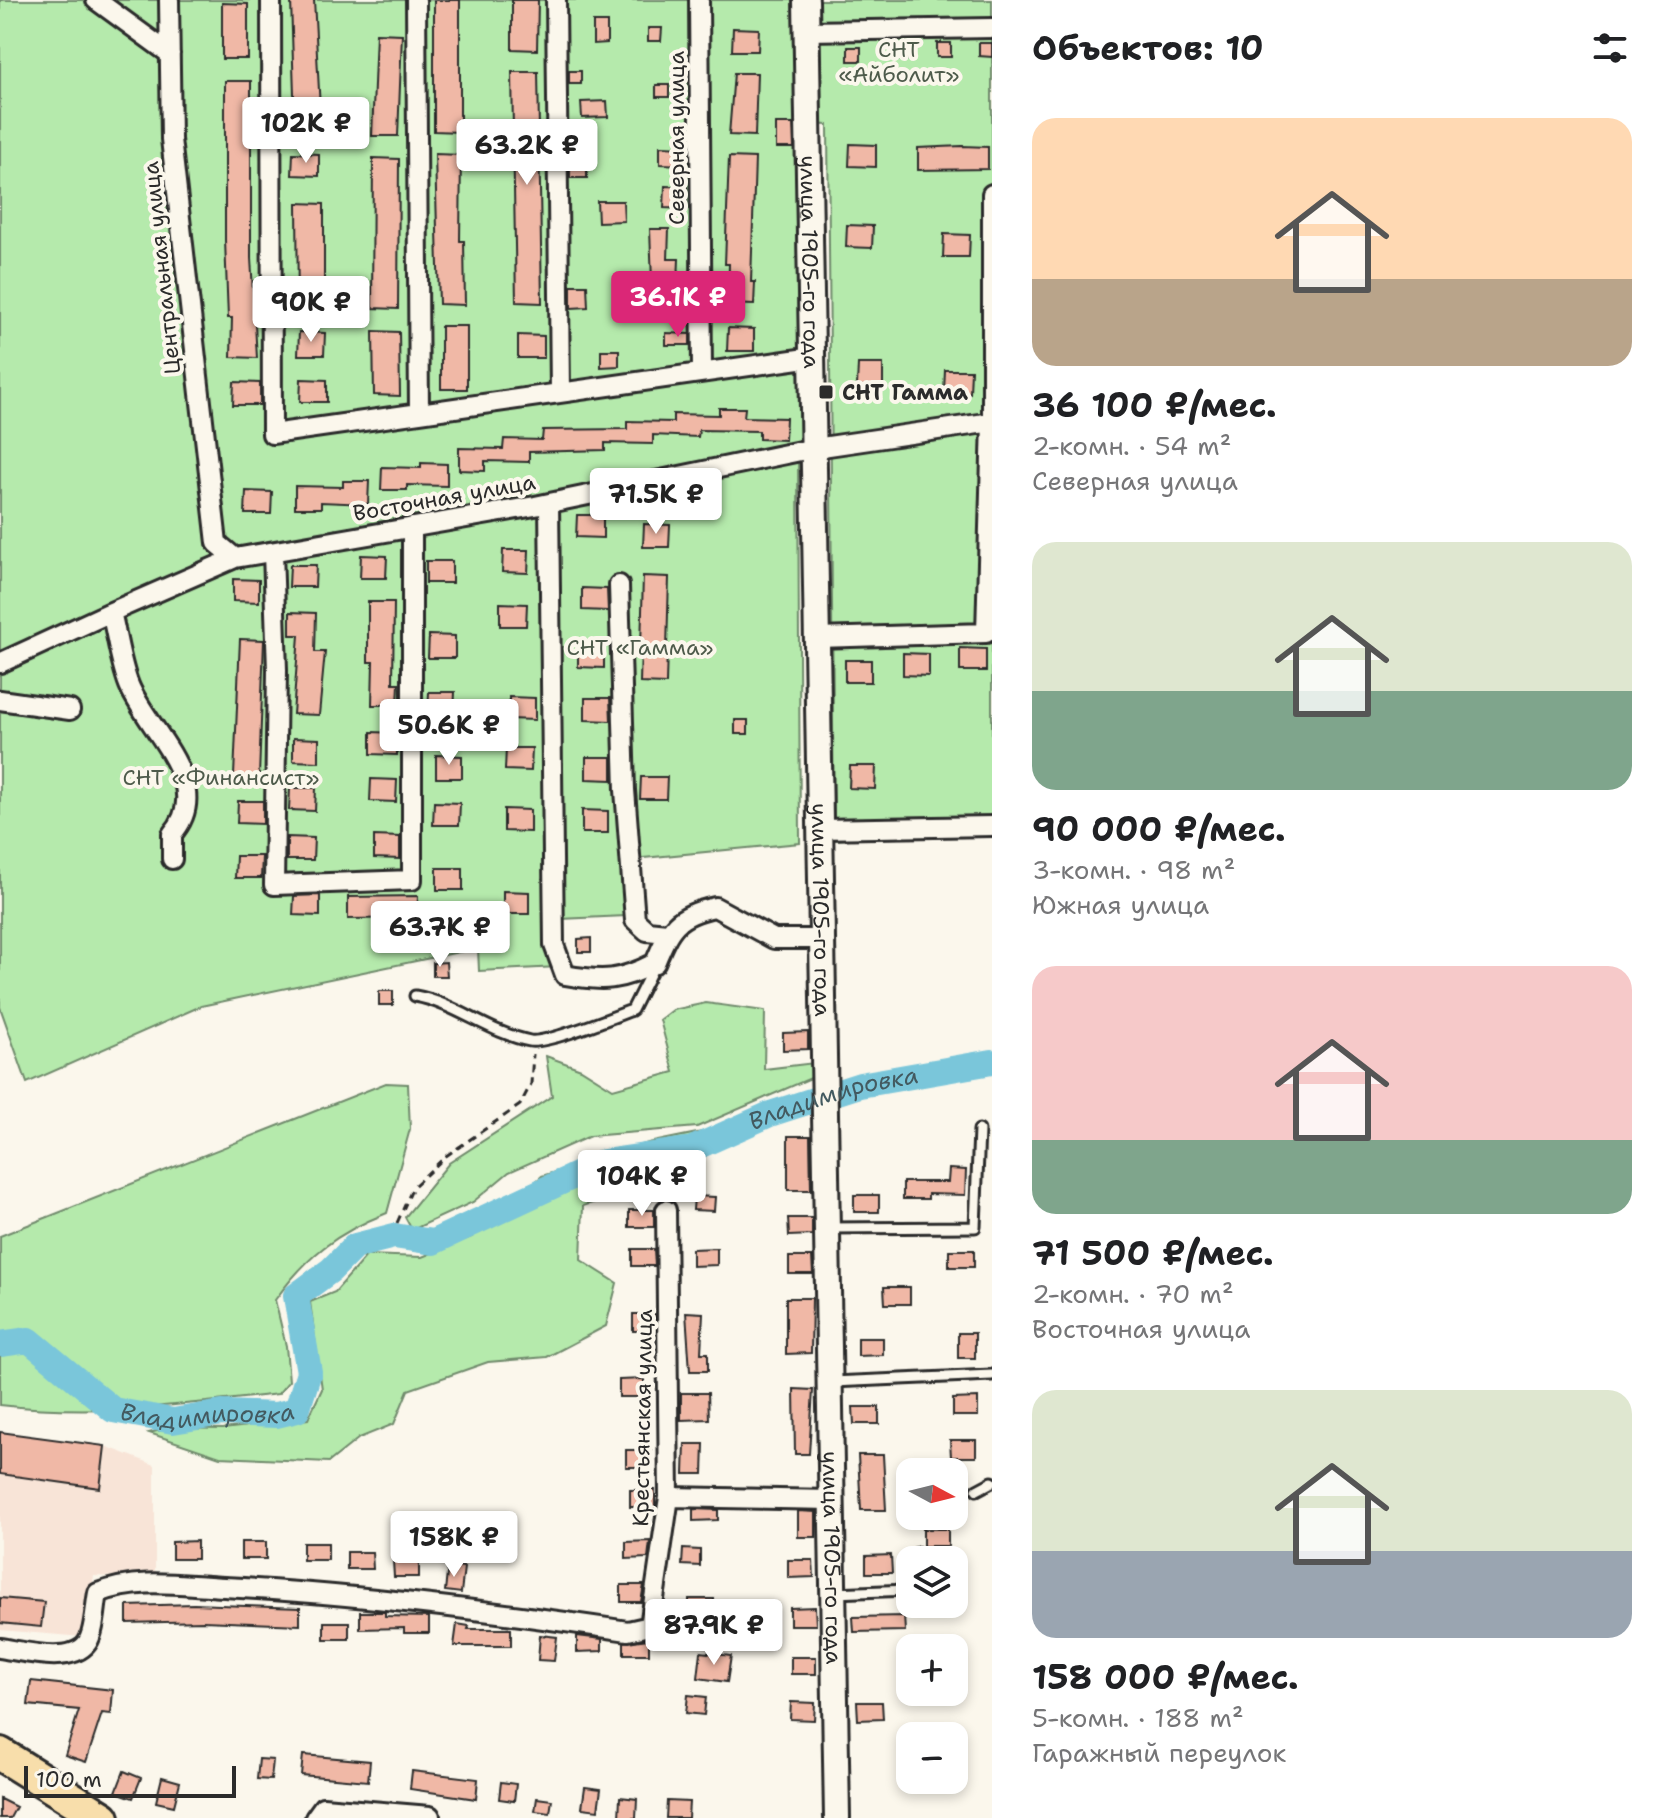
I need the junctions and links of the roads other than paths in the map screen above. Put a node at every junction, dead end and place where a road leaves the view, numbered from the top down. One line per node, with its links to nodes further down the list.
1 (96, 0): 10 (street)
2 (169, 0): 10 (street, Центральная улица)
3 (271, 0): 15 (street)
4 (416, 0): 15 (street)
5 (556, 0): 14 (street)
6 (699, 0): 13 (street, Северная улица)
7 (806, 0): 9 (street, улица 1905-го года)
8 (992, 28): 9 (street)
9 (807, 31): 12 (street, улица 1905-го года)
10 (170, 54): 21 (street, Центральная улица)
11 (992, 194): 16 (street)
12 (813, 357): 13 (street); 17 (street, улица 1905-го года)
13 (702, 372): 14 (street)
14 (560, 392): 15 (street)
15 (419, 412)
16 (992, 422): 17 (street, Восточная улица); 24 (street)
17 (815, 448): 18 (street, Восточная улица); 24 (street, улица 1905-го года)
18 (549, 503): 19 (street, Восточная улица); 33 (street)
19 (412, 527): 20 (street, Восточная улица); 20 (street)
20 (273, 552): 21 (street, Восточная улица)
21 (235, 558): 23 (street, Восточная улица)
22 (619, 585): 31 (street)
23 (111, 612): 25 (street, Восточная улица); 30 (street)
24 (817, 638): 29 (street, улица 1905-го года)
25 (0, 663)
26 (0, 700): 27 (street)
27 (70, 710)
28 (992, 826): 29 (street)
29 (818, 829): 32 (street, улица 1905-го года)
30 (172, 859)
31 (667, 933): 32 (street); 33 (street)
32 (822, 939): 37 (street, улица 1905-го года)
33 (655, 963): 34 (lane)
34 (415, 996)
35 (979, 1130): 37 (lane)
36 (666, 1210): 42 (street, Крестьянская улица)
37 (827, 1228): 39 (street, улица 1905-го года)
38 (992, 1375): 39 (lane)
39 (829, 1383): 43 (street, улица 1905-го года)
40 (992, 1482): 41 (lane)
41 (977, 1490)
42 (669, 1497): 43 (street); 46 (street, Крестьянская улица)
43 (832, 1500): 45 (street, улица 1905-го года)
44 (896, 1590): 45 (lane)
45 (834, 1593): 51 (street, улица 1905-го года)
46 (0, 1648)
47 (0, 1754): 49 (highway)
48 (430, 1816): 50 (street)
49 (103, 1818)
50 (315, 1818)
51 (837, 1818)

